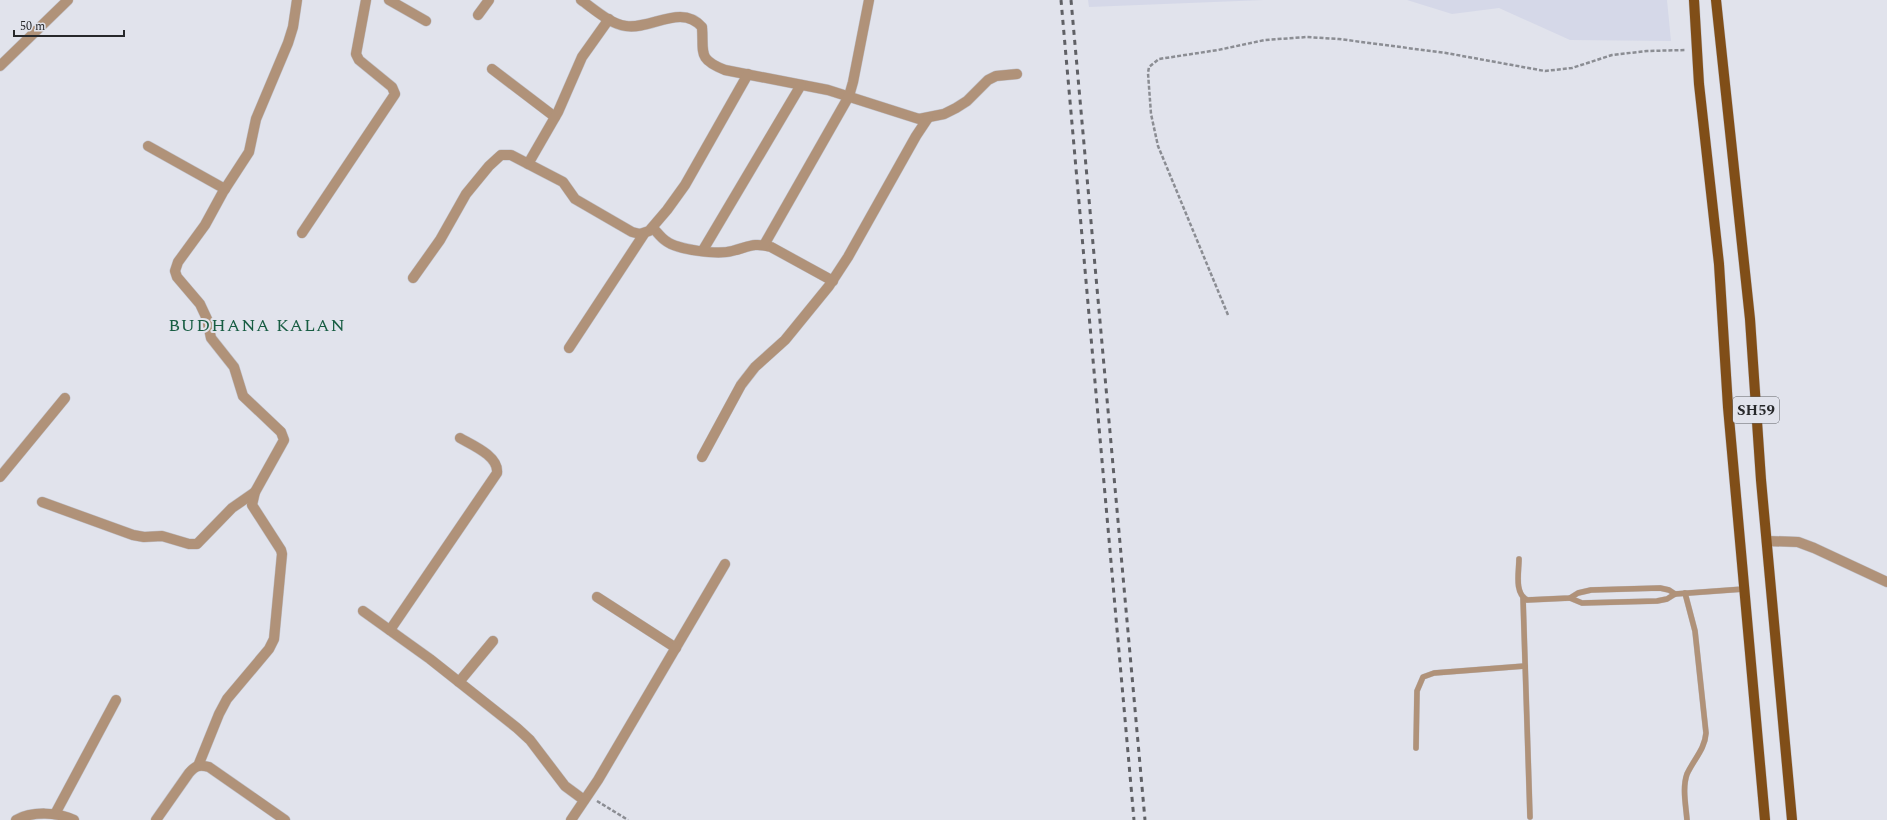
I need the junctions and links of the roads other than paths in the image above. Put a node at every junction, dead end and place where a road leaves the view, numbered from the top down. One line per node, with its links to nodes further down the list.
1 (68, 0): 13 (street)
2 (297, 0): 23 (street)
3 (366, 0): 25 (street)
4 (389, 0): 12 (street)
5 (489, 0): 10 (street)
6 (582, 0): 11 (street)
7 (869, 0): 18 (street)
8 (1694, 0): 42 (main road, SH59)
9 (1716, 0): 38 (main road, SH59)
10 (478, 15)
11 (609, 19): 15 (street); 19 (street)
12 (426, 21)
13 (0, 66)
14 (492, 69): 19 (street)
15 (748, 74): 17 (street); 24 (street)
16 (1017, 74): 20 (street)
17 (801, 85): 18 (street); 28 (street)
18 (849, 96): 20 (street); 27 (street)
19 (555, 117): 22 (street)
20 (928, 118): 30 (street)
21 (148, 146): 23 (street)
22 (528, 164): 26 (street); 29 (street)
23 (225, 189): 36 (street)
24 (653, 228): 26 (street); 28 (street)
25 (302, 233)
26 (644, 234): 31 (street)
27 (764, 245): 28 (street); 30 (street)
28 (703, 250)
29 (413, 278)
30 (833, 281): 34 (street)
31 (569, 348)
32 (65, 398): 35 (street)
33 (460, 438): 49 (street)
34 (702, 457)
35 (0, 477)
36 (255, 492): 37 (street); 56 (street)
37 (42, 502)
38 (1767, 541): 41 (street); 60 (main road, SH59)
39 (1519, 559): 46 (lane)
40 (726, 564): 51 (street)
41 (1887, 582)
42 (1744, 589): 43 (lane); 67 (main road, SH59)
43 (1685, 593): 44 (lane); 66 (lane)
44 (1675, 594): 47 (lane); 47 (lane)
45 (597, 597): 51 (street)
46 (1523, 598): 47 (lane); 52 (lane)
47 (1570, 598)
48 (363, 611): 49 (street)
49 (390, 630): 53 (street)
50 (493, 641): 53 (street)
51 (676, 648): 57 (street)
52 (1526, 666): 55 (lane); 59 (lane)
53 (459, 682): 57 (street)
54 (116, 700): 58 (street)
55 (1416, 748)
56 (198, 766): 63 (street); 64 (street)
57 (586, 798): 65 (street)
58 (55, 814): 61 (street); 62 (street)
59 (1530, 817)
60 (1792, 818)
61 (16, 820)
62 (74, 820)
63 (156, 820)
64 (285, 820)
65 (571, 820)
66 (1687, 820)
67 (1765, 820)

